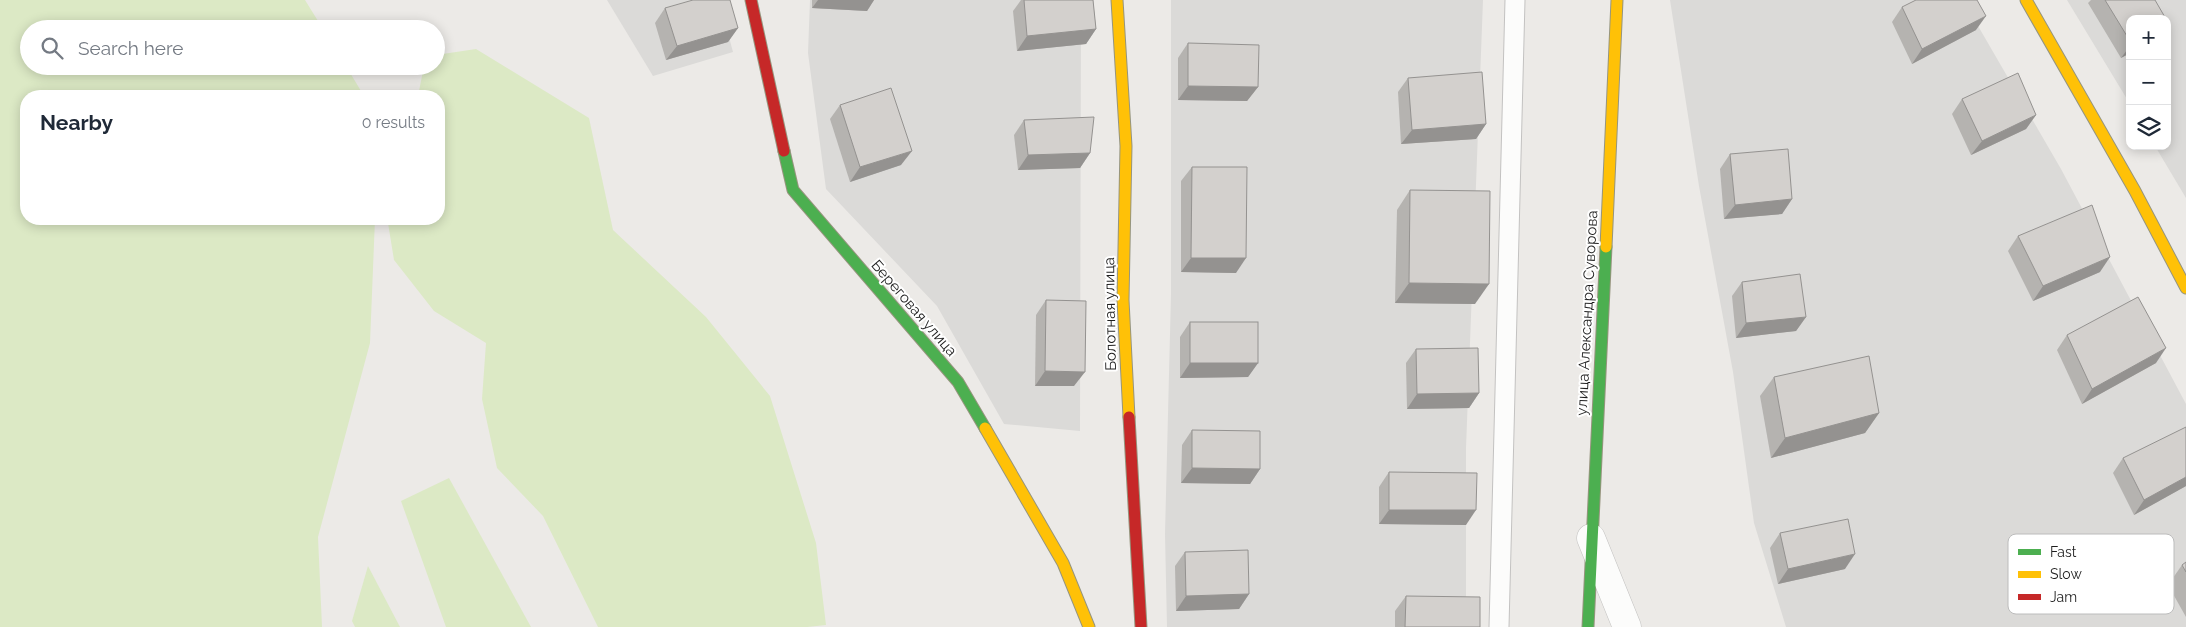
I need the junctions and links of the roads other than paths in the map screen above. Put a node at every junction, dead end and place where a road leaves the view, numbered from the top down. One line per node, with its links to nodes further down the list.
1 (751, 0): 8 (street, Береговая улица)
2 (1117, 0): 9 (street, Болотная улица)
3 (1515, 0): 10 (lane)
4 (2026, 0): 6 (street)
5 (1613, 5): 7 (street, улица Александра Суворова)
6 (2186, 288)
7 (1591, 538): 11 (street, улица Александра Суворова); 12 (street)
8 (1089, 627)
9 (1141, 627)
10 (1499, 627)
11 (1588, 627)
12 (1628, 627)

